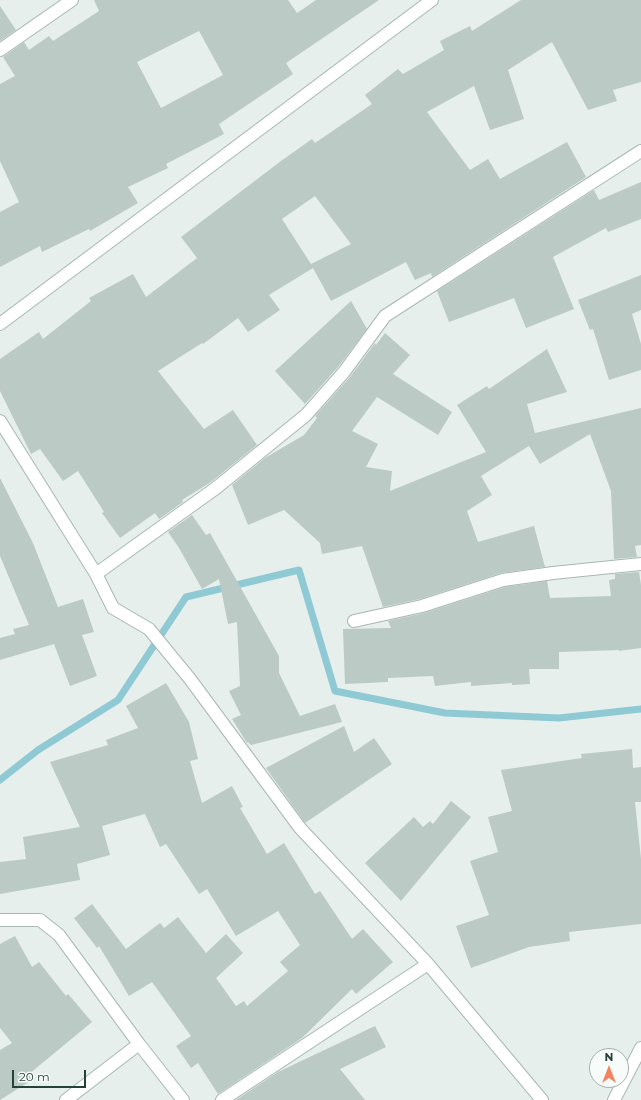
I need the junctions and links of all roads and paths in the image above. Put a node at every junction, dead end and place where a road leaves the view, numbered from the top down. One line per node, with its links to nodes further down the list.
1 (72, 0): 3 (street)
2 (429, 1): 5 (street)
3 (0, 50)
4 (641, 151): 8 (street)
5 (0, 324)
6 (0, 421): 8 (street)
7 (641, 564): 9 (street)
8 (96, 574): 11 (street)
9 (354, 621)
10 (0, 920): 12 (street)
11 (428, 964): 16 (street); 17 (street)
12 (138, 1044): 14 (street); 15 (street)
13 (641, 1048): 18 (street)
14 (66, 1100)
15 (183, 1100)
16 (222, 1100)
17 (542, 1100)
18 (614, 1100)

